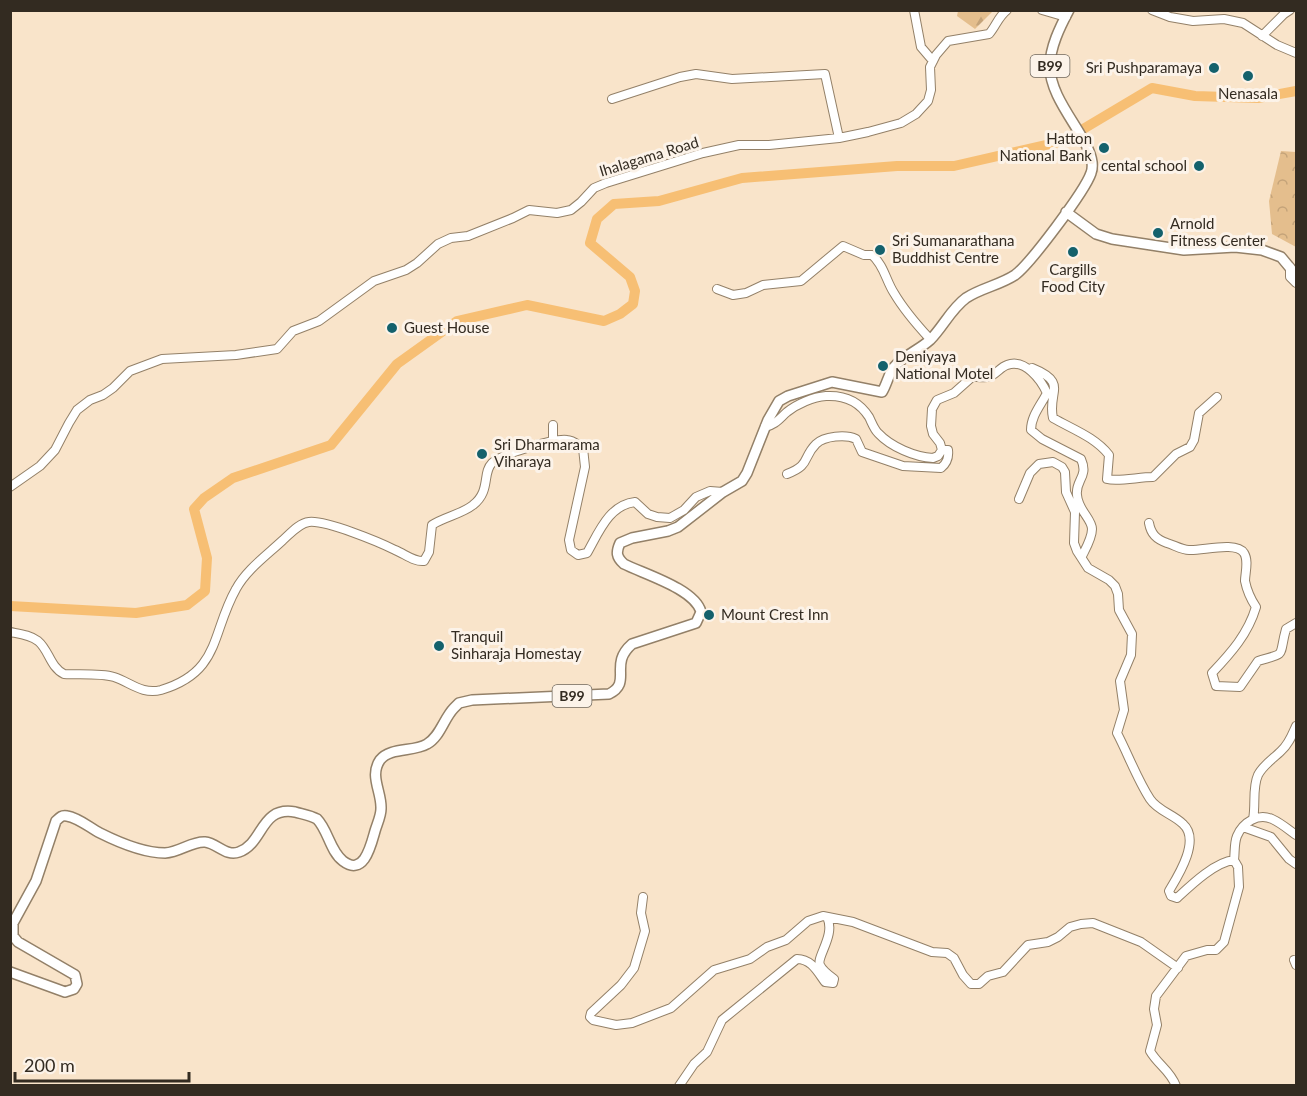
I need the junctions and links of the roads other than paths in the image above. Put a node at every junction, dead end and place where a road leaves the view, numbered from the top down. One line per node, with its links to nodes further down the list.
1 (914, 10): 9 (street)
2 (1007, 10): 9 (street)
3 (1041, 10): 6 (street)
4 (1152, 10): 7 (street)
5 (1290, 10): 7 (street)
6 (1067, 14): 12 (main road, B99)
7 (1262, 36): 8 (street)
8 (1296, 53)
9 (933, 61): 11 (street, Ihalagama Road)
10 (612, 99): 11 (street)
11 (839, 138): 24 (street, Ihalagama Road)
12 (1066, 212): 13 (main road); 16 (main road, B99)
13 (1293, 271): 14 (street)
14 (1296, 283)
15 (717, 289): 16 (street)
16 (930, 339): 20 (main road, B99)
17 (1025, 367): 18 (street); 22 (street); 28 (street)
18 (1217, 397)
19 (553, 424): 21 (street)
20 (765, 427): 22 (street); 25 (main road, B99)
21 (553, 440): 25 (street); 30 (street)
22 (942, 450): 23 (street)
23 (787, 474)
24 (10, 487)
25 (723, 492): 40 (main road, B99)
26 (1018, 499): 28 (street)
27 (1149, 523): 29 (street)
28 (1082, 556): 35 (street)
29 (1296, 623)
30 (10, 632)
31 (1296, 726): 32 (street)
32 (1253, 819): 33 (street); 34 (street)
33 (1243, 827): 35 (street); 36 (street)
34 (1296, 835)
35 (1234, 860): 39 (street)
36 (1296, 864)
37 (643, 897): 38 (street)
38 (828, 917): 39 (street); 41 (street)
39 (1178, 968): 42 (street)
40 (10, 972)
41 (679, 1086)
42 (1176, 1086)

